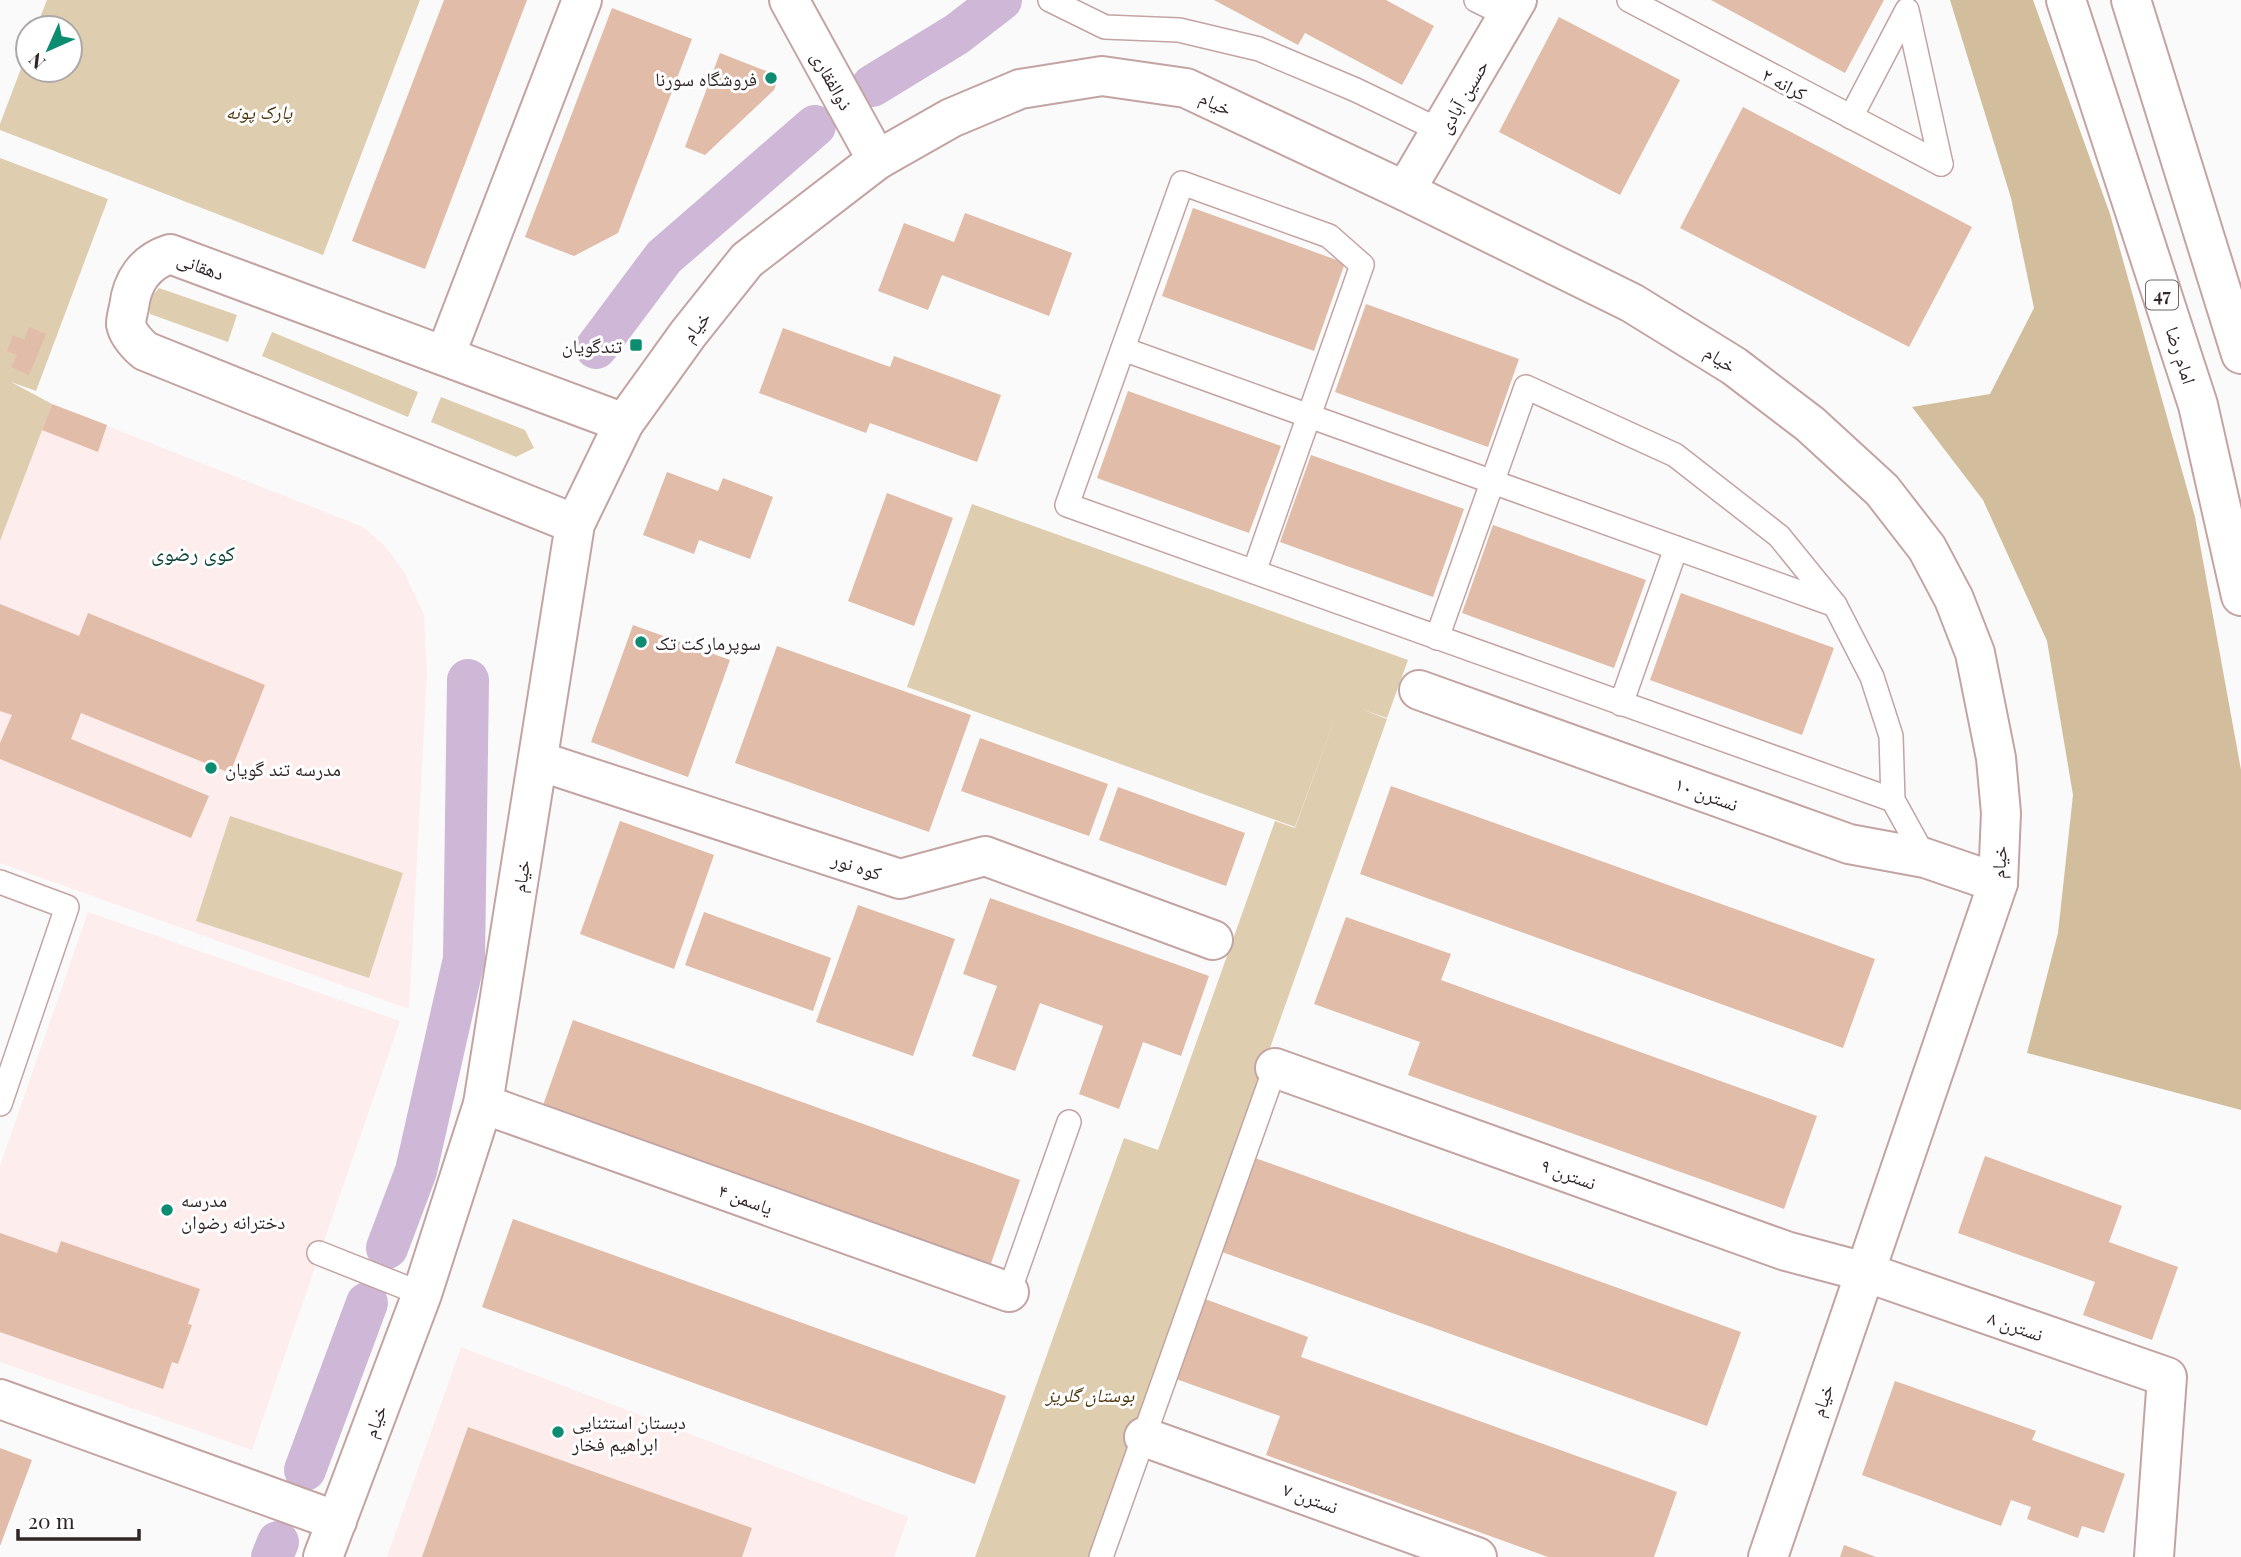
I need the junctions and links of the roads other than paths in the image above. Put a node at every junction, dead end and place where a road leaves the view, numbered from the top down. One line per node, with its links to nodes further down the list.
1 (582, 0): 14 (main road)
2 (789, 0): 10 (main road, ذوالفقاری)
3 (1049, 0): 9 (lane)
4 (1629, 0): 8 (lane, کرانه ۲)
5 (2066, 0): 21 (main road, امام رضا / 47)
6 (2131, 0): 13 (main road)
7 (1500, 5): 9 (main road, حسین آبادی)
8 (1851, 117): 8 (lane, کرانه ۲)
9 (1441, 131): 11 (main road, حسین آبادی)
10 (877, 160): 11 (main road, خیام); 16 (main road, خیام)
11 (1405, 191): 30 (main road, خیام)
12 (1123, 349): 15 (lane); 15 (lane); 20 (lane)
13 (2241, 354)
14 (445, 356): 16 (main road, دهقانی); 18 (main road, دهقانی)
15 (1309, 416): 17 (lane); 20 (lane)
16 (624, 423): 18 (main road, خیام)
17 (1492, 482): 19 (lane); 22 (lane); 23 (lane)
18 (575, 524): 26 (main road, خیام)
19 (1676, 548): 22 (lane); 25 (lane)
20 (1254, 572): 23 (lane)
21 (2241, 596)
22 (1835, 605): 27 (lane)
23 (1437, 638): 25 (lane)
24 (1419, 690): 28 (main road, نسترن ۱۰)
25 (1621, 704): 27 (lane)
26 (539, 761): 31 (main road, کوه نور); 34 (main road, خیام)
27 (1893, 800): 28 (lane)
28 (1925, 858): 30 (main road, نسترن ۱۰)
29 (0, 883): 33 (lane)
30 (1998, 883): 37 (main road, خیام)
31 (1213, 940)
32 (1275, 1068): 37 (main road, نسترن ۹); 41 (lane)
33 (0, 1104)
34 (483, 1104): 38 (main road, یاسمن ۴); 39 (main road, خیام)
35 (1069, 1122): 38 (lane)
36 (319, 1253): 39 (lane)
37 (1865, 1272): 46 (main road, خیام); 47 (main road, نسترن ۸)
38 (1009, 1292)
39 (422, 1294): 42 (main road, خیام)
40 (0, 1399): 42 (main road)
41 (1144, 1437): 44 (lane); 45 (main road, نسترن ۷)
42 (337, 1521): 43 (main road, خیام)
43 (323, 1557)
44 (1101, 1557)
45 (1477, 1557)
46 (1768, 1557)
47 (2154, 1557)

